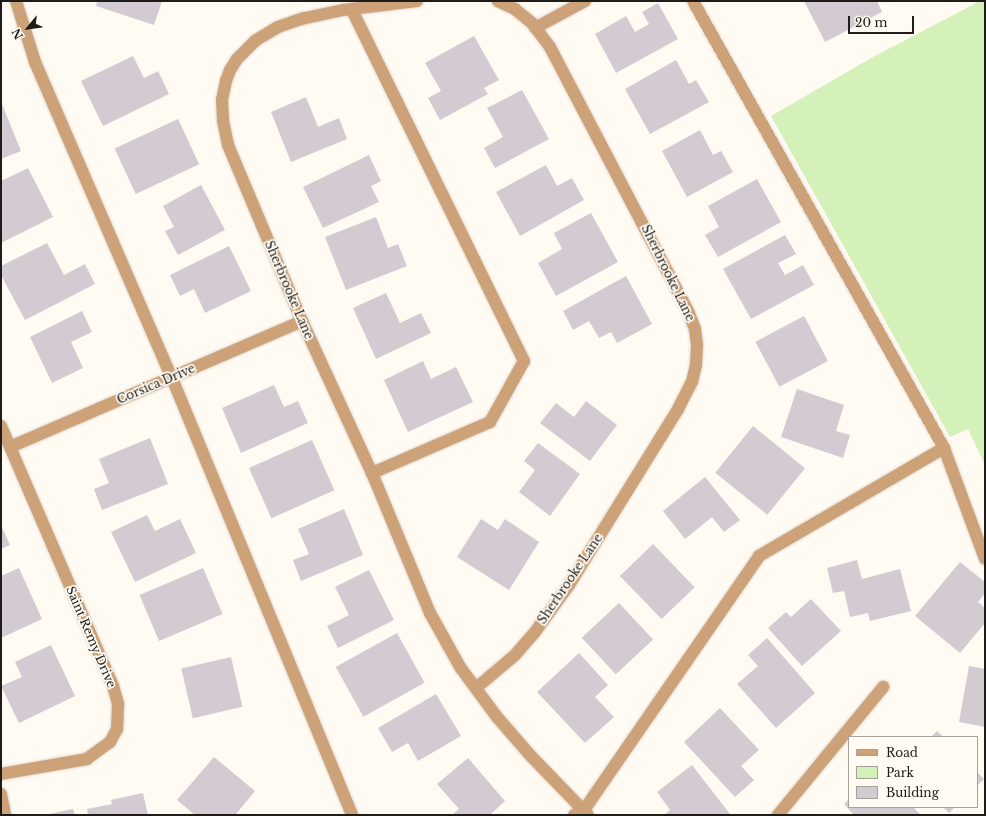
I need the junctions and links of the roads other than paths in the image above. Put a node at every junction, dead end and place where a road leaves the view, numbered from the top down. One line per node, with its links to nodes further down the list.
1 (16, 1): 9 (street)
2 (417, 1): 6 (street, Sherbrooke Lane)
3 (498, 1): 7 (street, Sherbrooke Lane)
4 (585, 1): 7 (street)
5 (693, 1): 12 (street)
6 (352, 10): 8 (street, Sherbrooke Lane); 13 (street)
7 (536, 28): 16 (street, Sherbrooke Lane)
8 (302, 321): 9 (street, Corsica Drive); 13 (street, Sherbrooke Lane)
9 (172, 378): 11 (street, Corsica Drive); 21 (street)
10 (1, 426): 11 (street, Saint Remy Drive)
11 (10, 447): 17 (street, Saint Remy Drive)
12 (944, 448): 14 (street); 19 (street)
13 (372, 473): 16 (street, Sherbrooke Lane)
14 (985, 559)
15 (883, 687): 22 (street)
16 (476, 688): 19 (street, Sherbrooke Lane)
17 (1, 774)
18 (1, 794): 20 (street)
19 (582, 813)
20 (5, 815)
21 (352, 815)
22 (778, 815)

